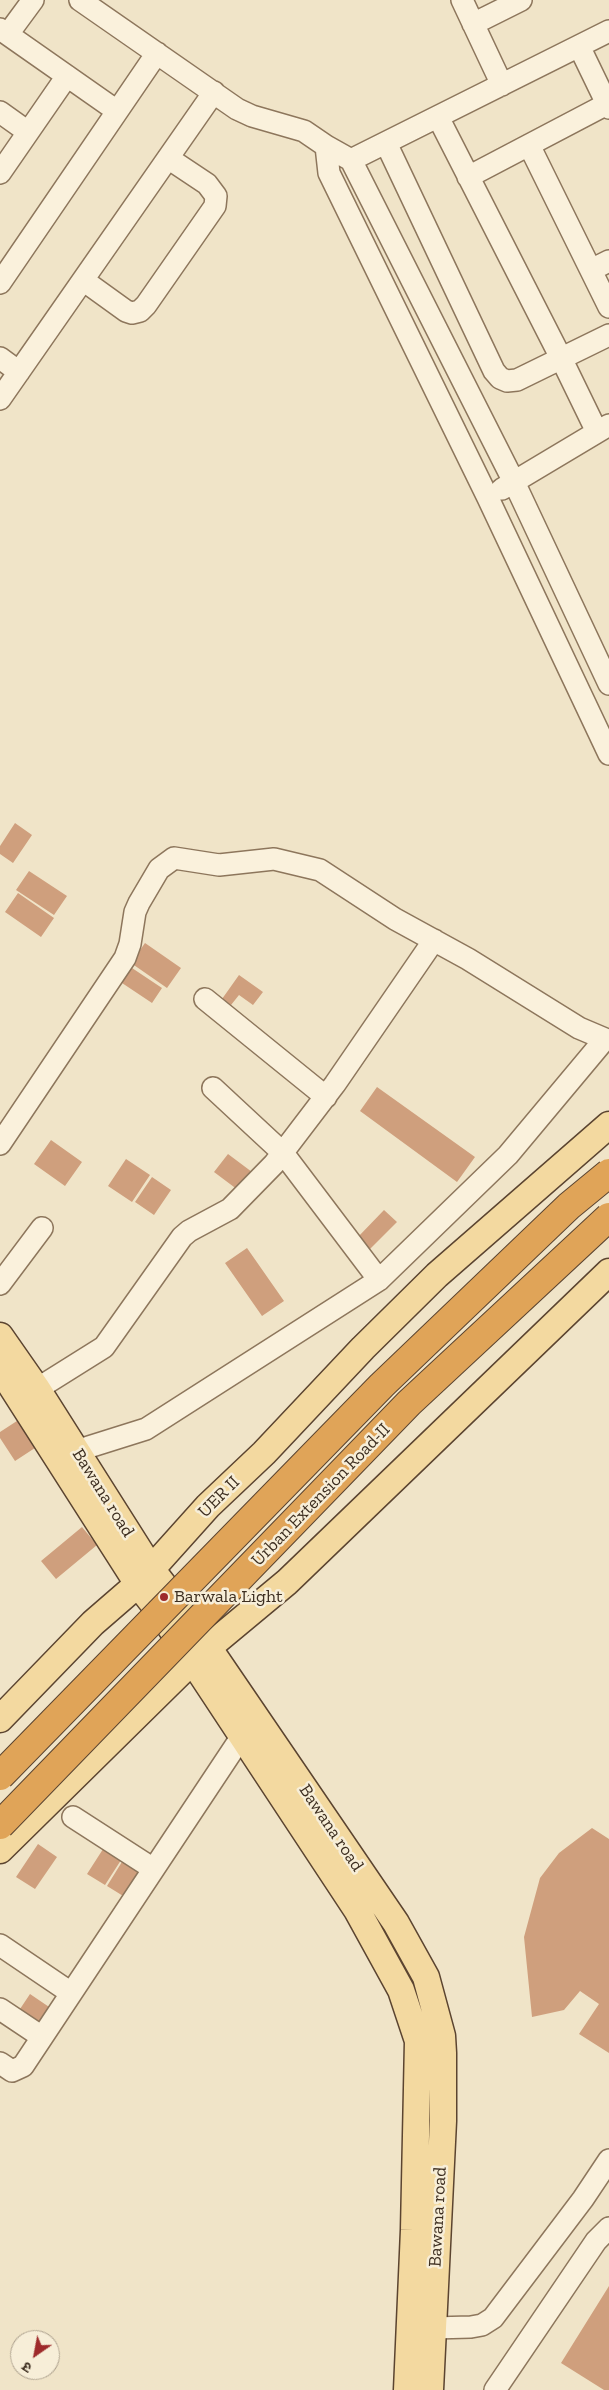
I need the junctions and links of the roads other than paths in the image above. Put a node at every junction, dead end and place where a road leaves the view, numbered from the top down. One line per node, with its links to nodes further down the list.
1 (33, 0): 6 (street)
2 (80, 0): 9 (street)
3 (462, 0): 5 (street)
4 (521, 0): 5 (street)
5 (473, 24): 11 (street)
6 (4, 31): 10 (street)
7 (609, 31): 8 (street)
8 (579, 46): 11 (street); 13 (street)
9 (157, 53): 12 (street); 14 (street)
10 (67, 76): 14 (street); 17 (street)
11 (502, 85): 16 (street)
12 (214, 92): 20 (street); 21 (street)
13 (608, 106): 19 (street)
14 (117, 111): 27 (street)
15 (0, 112): 17 (street)
16 (438, 117): 18 (street); 24 (street)
17 (28, 132): 23 (street)
18 (386, 142): 22 (street); 31 (street)
19 (529, 145): 24 (street); 25 (street)
20 (326, 146): 22 (street); 36 (street)
21 (168, 158): 26 (street); 26 (street)
22 (351, 160): 35 (street)
23 (0, 173)
24 (468, 177): 31 (street)
25 (600, 265): 28 (street)
26 (83, 280): 32 (street)
27 (0, 283)
28 (609, 307)
29 (609, 335): 31 (street)
30 (0, 358): 32 (street)
31 (562, 360): 34 (street)
32 (19, 372): 33 (street)
33 (0, 399)
34 (603, 429): 35 (street)
35 (514, 482): 36 (street); 37 (street)
36 (488, 498): 38 (street)
37 (609, 684)
38 (609, 754)
39 (434, 940): 42 (street); 44 (street); 50 (street)
40 (205, 999): 42 (street)
41 (212, 1088): 45 (street)
42 (326, 1097): 45 (street)
43 (609, 1124): 56 (main road, UER II)
44 (0, 1144)
45 (283, 1153): 50 (street); 54 (street)
46 (609, 1173): 60 (highway, Urban Extension Road-II, bridge)
47 (609, 1217): 62 (highway, Urban Extension Road-II, bridge)
48 (42, 1228): 51 (street)
49 (609, 1272): 57 (main road)
50 (379, 1280): 55 (street)
51 (0, 1284)
52 (0, 1336): 54 (main road, Bawana road)
53 (0, 1368): 56 (main road, Bawana road)
54 (37, 1389): 55 (main road, Bawana road)
55 (76, 1451): 56 (main road, Bawana road)
56 (144, 1577): 57 (main road, Bawana road); 58 (main road, UER II)
57 (200, 1654): 59 (main road, Bawana road); 63 (main road); 72 (main road, Bawana road)
58 (0, 1719)
59 (242, 1736): 64 (street); 73 (main road, Bawana road)
60 (0, 1776)
61 (73, 1817): 64 (street)
62 (0, 1825)
63 (0, 1850)
64 (152, 1868): 66 (street)
65 (0, 1945): 66 (street)
66 (71, 1993): 68 (street)
67 (0, 2009): 68 (street)
68 (42, 2037): 69 (street)
69 (0, 2063)
70 (609, 2160): 72 (street)
71 (609, 2228): 75 (street)
72 (433, 2328): 74 (main road, Bawana road)
73 (407, 2390)
74 (430, 2390)
75 (495, 2390)

